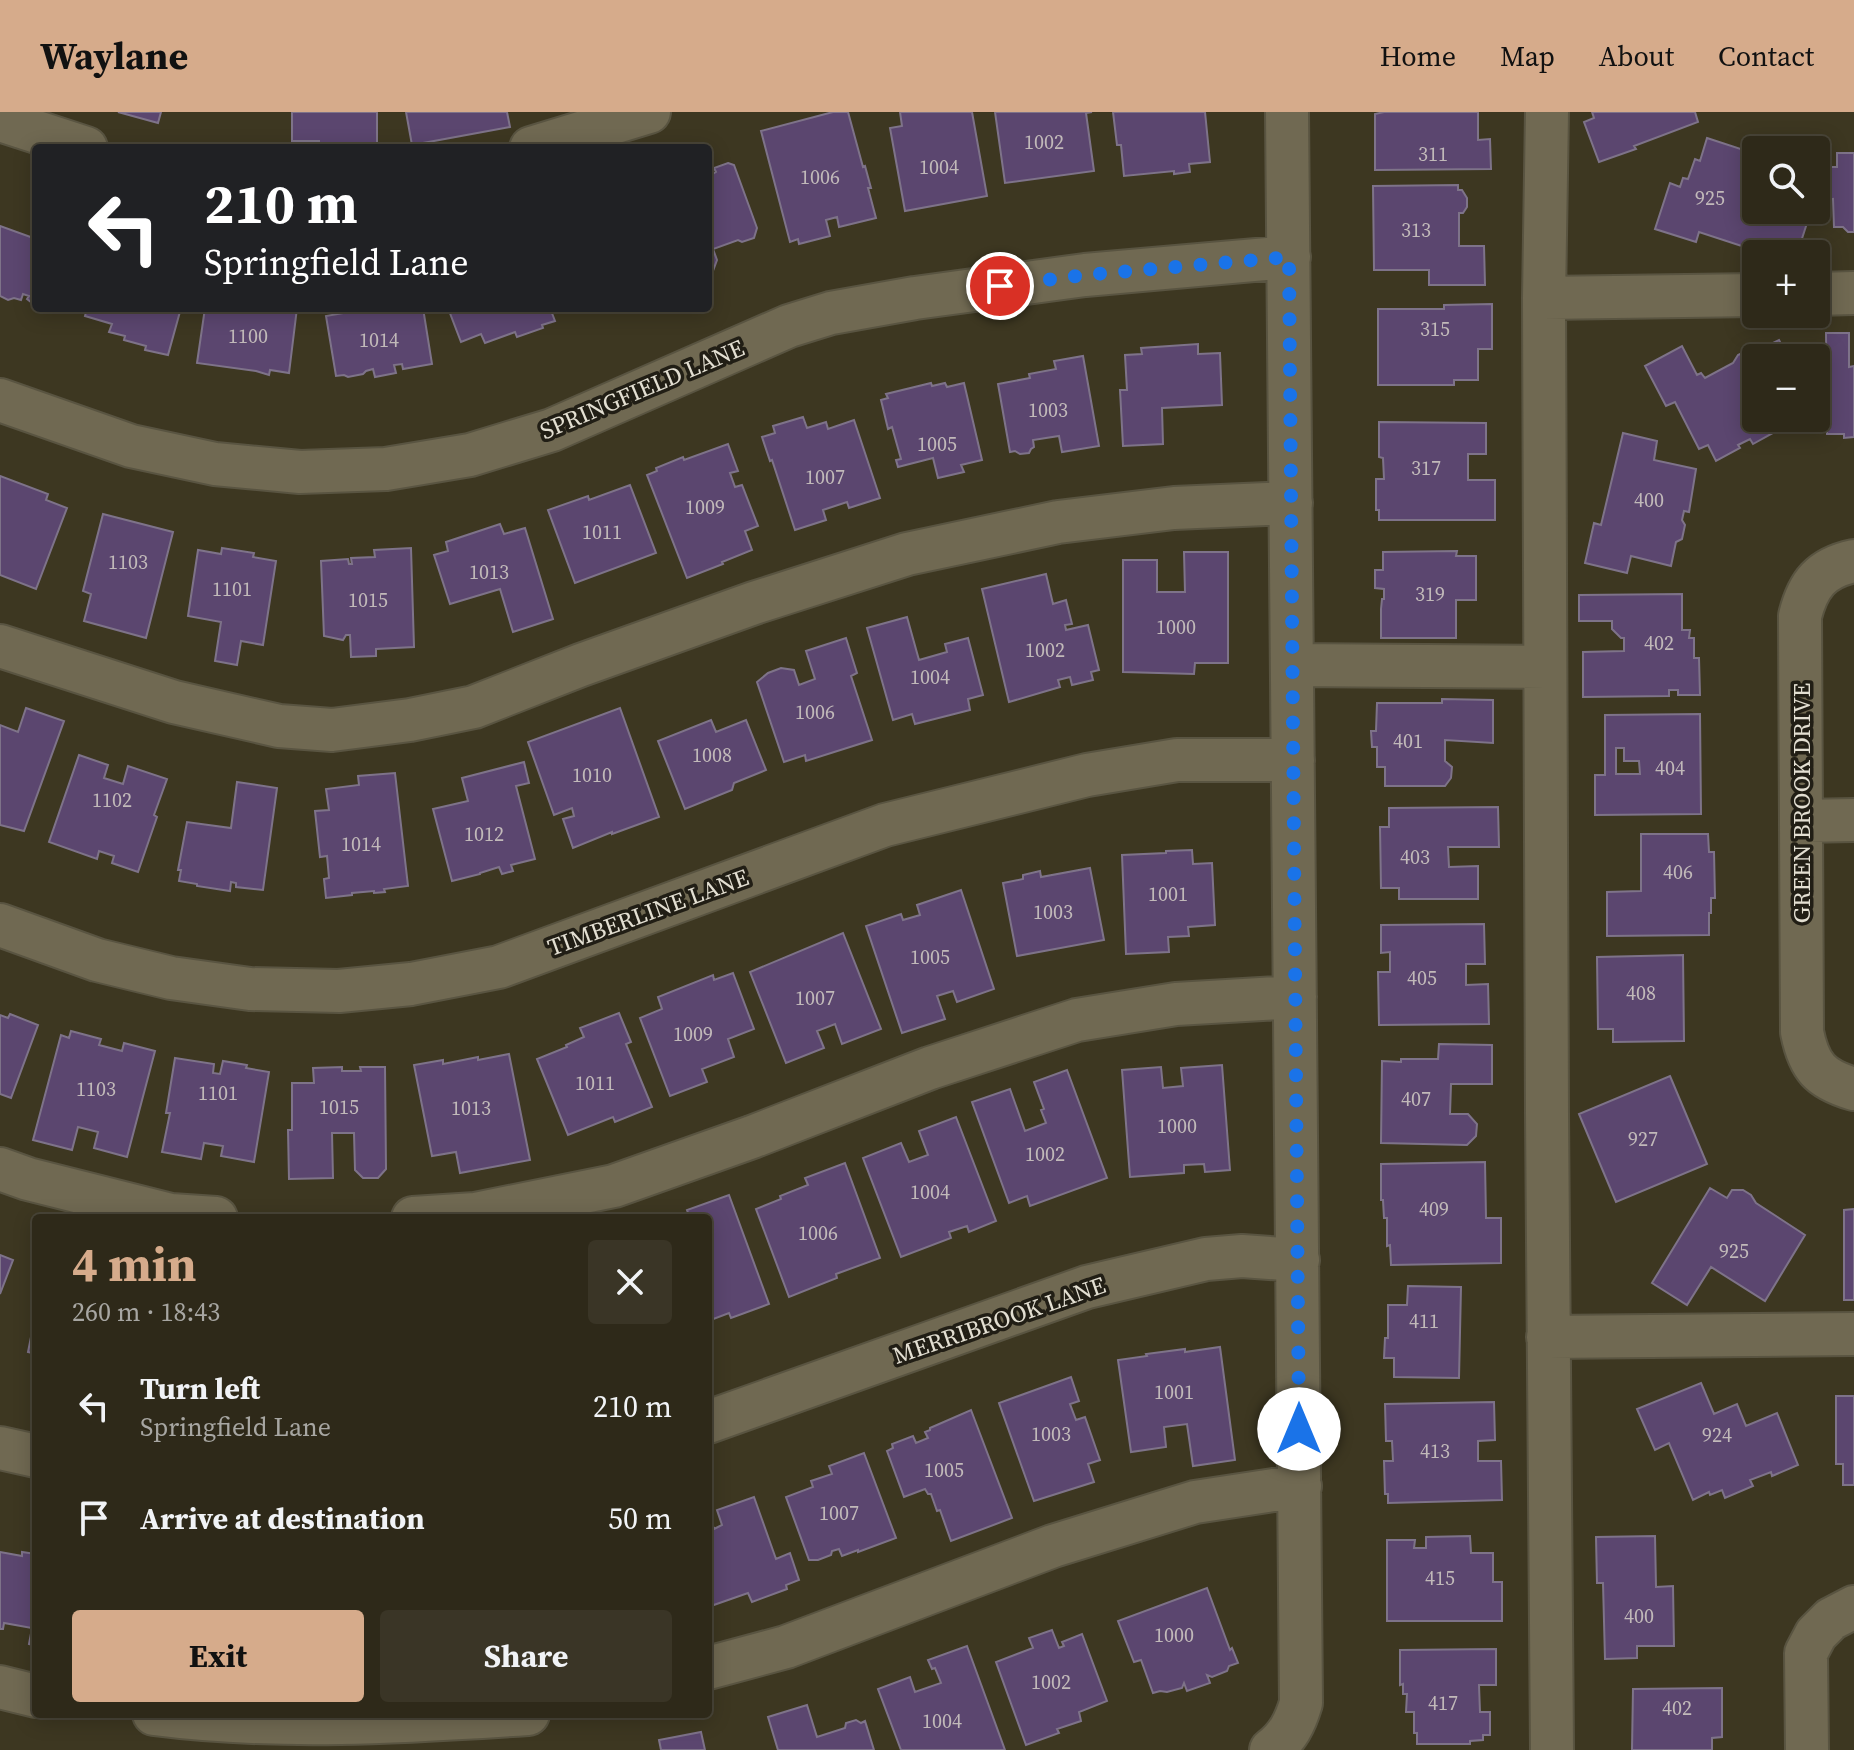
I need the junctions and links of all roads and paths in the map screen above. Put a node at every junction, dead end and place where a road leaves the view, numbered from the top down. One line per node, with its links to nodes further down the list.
1 (649, 112): 6 (street)
2 (1287, 112): 7 (street)
3 (1547, 112): 11 (street)
4 (0, 120): 5 (street)
5 (74, 144)
6 (544, 144)
7 (1289, 257): 12 (street, SPRINGFIELD LANE); 13 (street)
8 (1854, 293): 9 (street)
9 (1830, 294)
10 (1742, 295): 11 (street)
11 (1544, 298): 17 (street)
12 (0, 400)
13 (1291, 503): 15 (street); 16 (street)
14 (1854, 561): 20 (street, GREEN BROOK DRIVE)
15 (0, 646)
16 (1292, 665): 17 (street); 18 (street)
17 (1545, 667): 29 (street)
18 (1293, 760): 21 (street, TIMBERLINE LANE); 22 (street)
19 (1854, 820): 20 (street)
20 (1801, 821): 23 (street, GREEN BROOK DRIVE)
21 (0, 925)
22 (1295, 997): 26 (street); 27 (street)
23 (1854, 1089)
24 (0, 1169): 25 (street)
25 (167, 1214)
26 (475, 1214)
27 (1298, 1260): 30 (street, MERRIBROOK LANE); 33 (street)
28 (1854, 1334): 29 (street)
29 (1548, 1337): 41 (street)
30 (712, 1421)
31 (0, 1448): 32 (street)
32 (32, 1455)
33 (1300, 1486): 35 (street); 40 (street)
34 (1854, 1607): 42 (street)
35 (712, 1667)
36 (0, 1687): 37 (street)
37 (32, 1695)
38 (212, 1718): 39 (street)
39 (464, 1718)
40 (1277, 1746)
41 (1552, 1750)
42 (1807, 1750)

